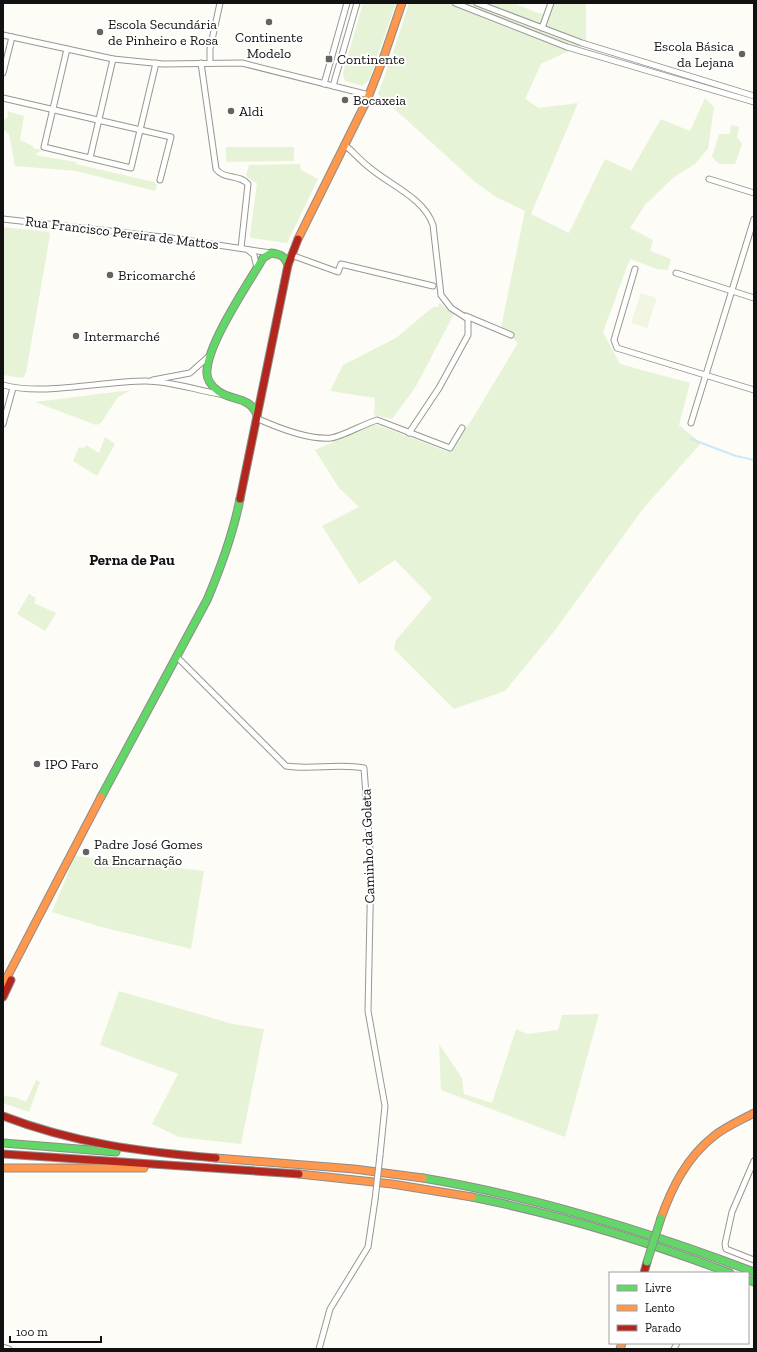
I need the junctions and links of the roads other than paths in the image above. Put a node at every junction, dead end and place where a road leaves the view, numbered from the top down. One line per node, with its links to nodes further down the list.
1 (220, 3): 15 (street)
2 (347, 3): 17 (street)
3 (357, 3): 18 (street)
4 (402, 3): 19 (main road)
5 (455, 3): 22 (street)
6 (477, 3): 8 (street)
7 (551, 3): 8 (street)
8 (542, 28): 20 (street)
9 (3, 35): 10 (street)
10 (12, 37): 11 (street); 16 (street)
11 (67, 49): 12 (street); 23 (street)
12 (113, 59): 13 (street); 24 (street)
13 (156, 62): 14 (street); 25 (street)
14 (201, 63): 15 (street); 34 (street)
15 (210, 63): 17 (street)
16 (3, 73)
17 (324, 84): 18 (street)
18 (333, 86): 19 (street)
19 (369, 96): 26 (main road)
20 (754, 96)
21 (3, 98): 23 (street)
22 (754, 102)
23 (52, 110): 24 (street); 27 (street)
24 (99, 120): 25 (street); 27 (street)
25 (140, 130): 27 (street); 29 (street)
26 (345, 145): 33 (main road); 44 (street)
27 (90, 158)
28 (709, 179): 30 (street)
29 (160, 180)
30 (754, 193)
31 (3, 219): 34 (street, Rua Francisco Pereira de Mattos)
32 (754, 220): 42 (street)
33 (295, 245): 35 (main road); 36 (main road)
34 (243, 248): 35 (street, Rua Francisco Pereira de Mattos); 38 (street)
35 (273, 253): 37 (main road); 38 (main road)
36 (291, 255): 37 (main road); 41 (street)
37 (288, 264): 53 (main road)
38 (257, 268): 46 (main road)
39 (635, 269): 47 (street)
40 (676, 273): 42 (street)
41 (433, 286)
42 (732, 291): 43 (street); 47 (street)
43 (754, 298)
44 (462, 314): 45 (street); 59 (street)
45 (511, 335)
46 (209, 356): 48 (street); 52 (main road)
47 (706, 375): 51 (street); 56 (street)
48 (146, 381): 50 (street); 52 (street)
49 (3, 385): 50 (street)
50 (14, 388): 57 (street)
51 (754, 390)
52 (223, 394): 54 (main road)
53 (261, 394): 54 (main road); 55 (main road)
54 (247, 401): 55 (main road)
55 (257, 417): 59 (street); 60 (main road)
56 (691, 423)
57 (3, 424)
58 (462, 428): 59 (street)
59 (409, 433)
60 (177, 657): 61 (main road); 78 (street, Caminho da Goleta, bridge)
61 (37, 919): 62 (main road); 63 (main road)
62 (3, 986)
63 (3, 997)
64 (753, 1115): 73 (main road, bridge)
65 (3, 1116): 68 (main road)
66 (3, 1144): 68 (main road)
67 (3, 1154): 71 (main road)
68 (217, 1158): 75 (main road)
69 (754, 1161): 72 (street)
70 (3, 1168): 71 (main road)
71 (275, 1172): 74 (main road)
72 (754, 1260)
73 (644, 1272)
74 (727, 1272)
75 (754, 1272)
76 (3, 1347): 77 (street)
77 (9, 1349)
78 (320, 1349)

